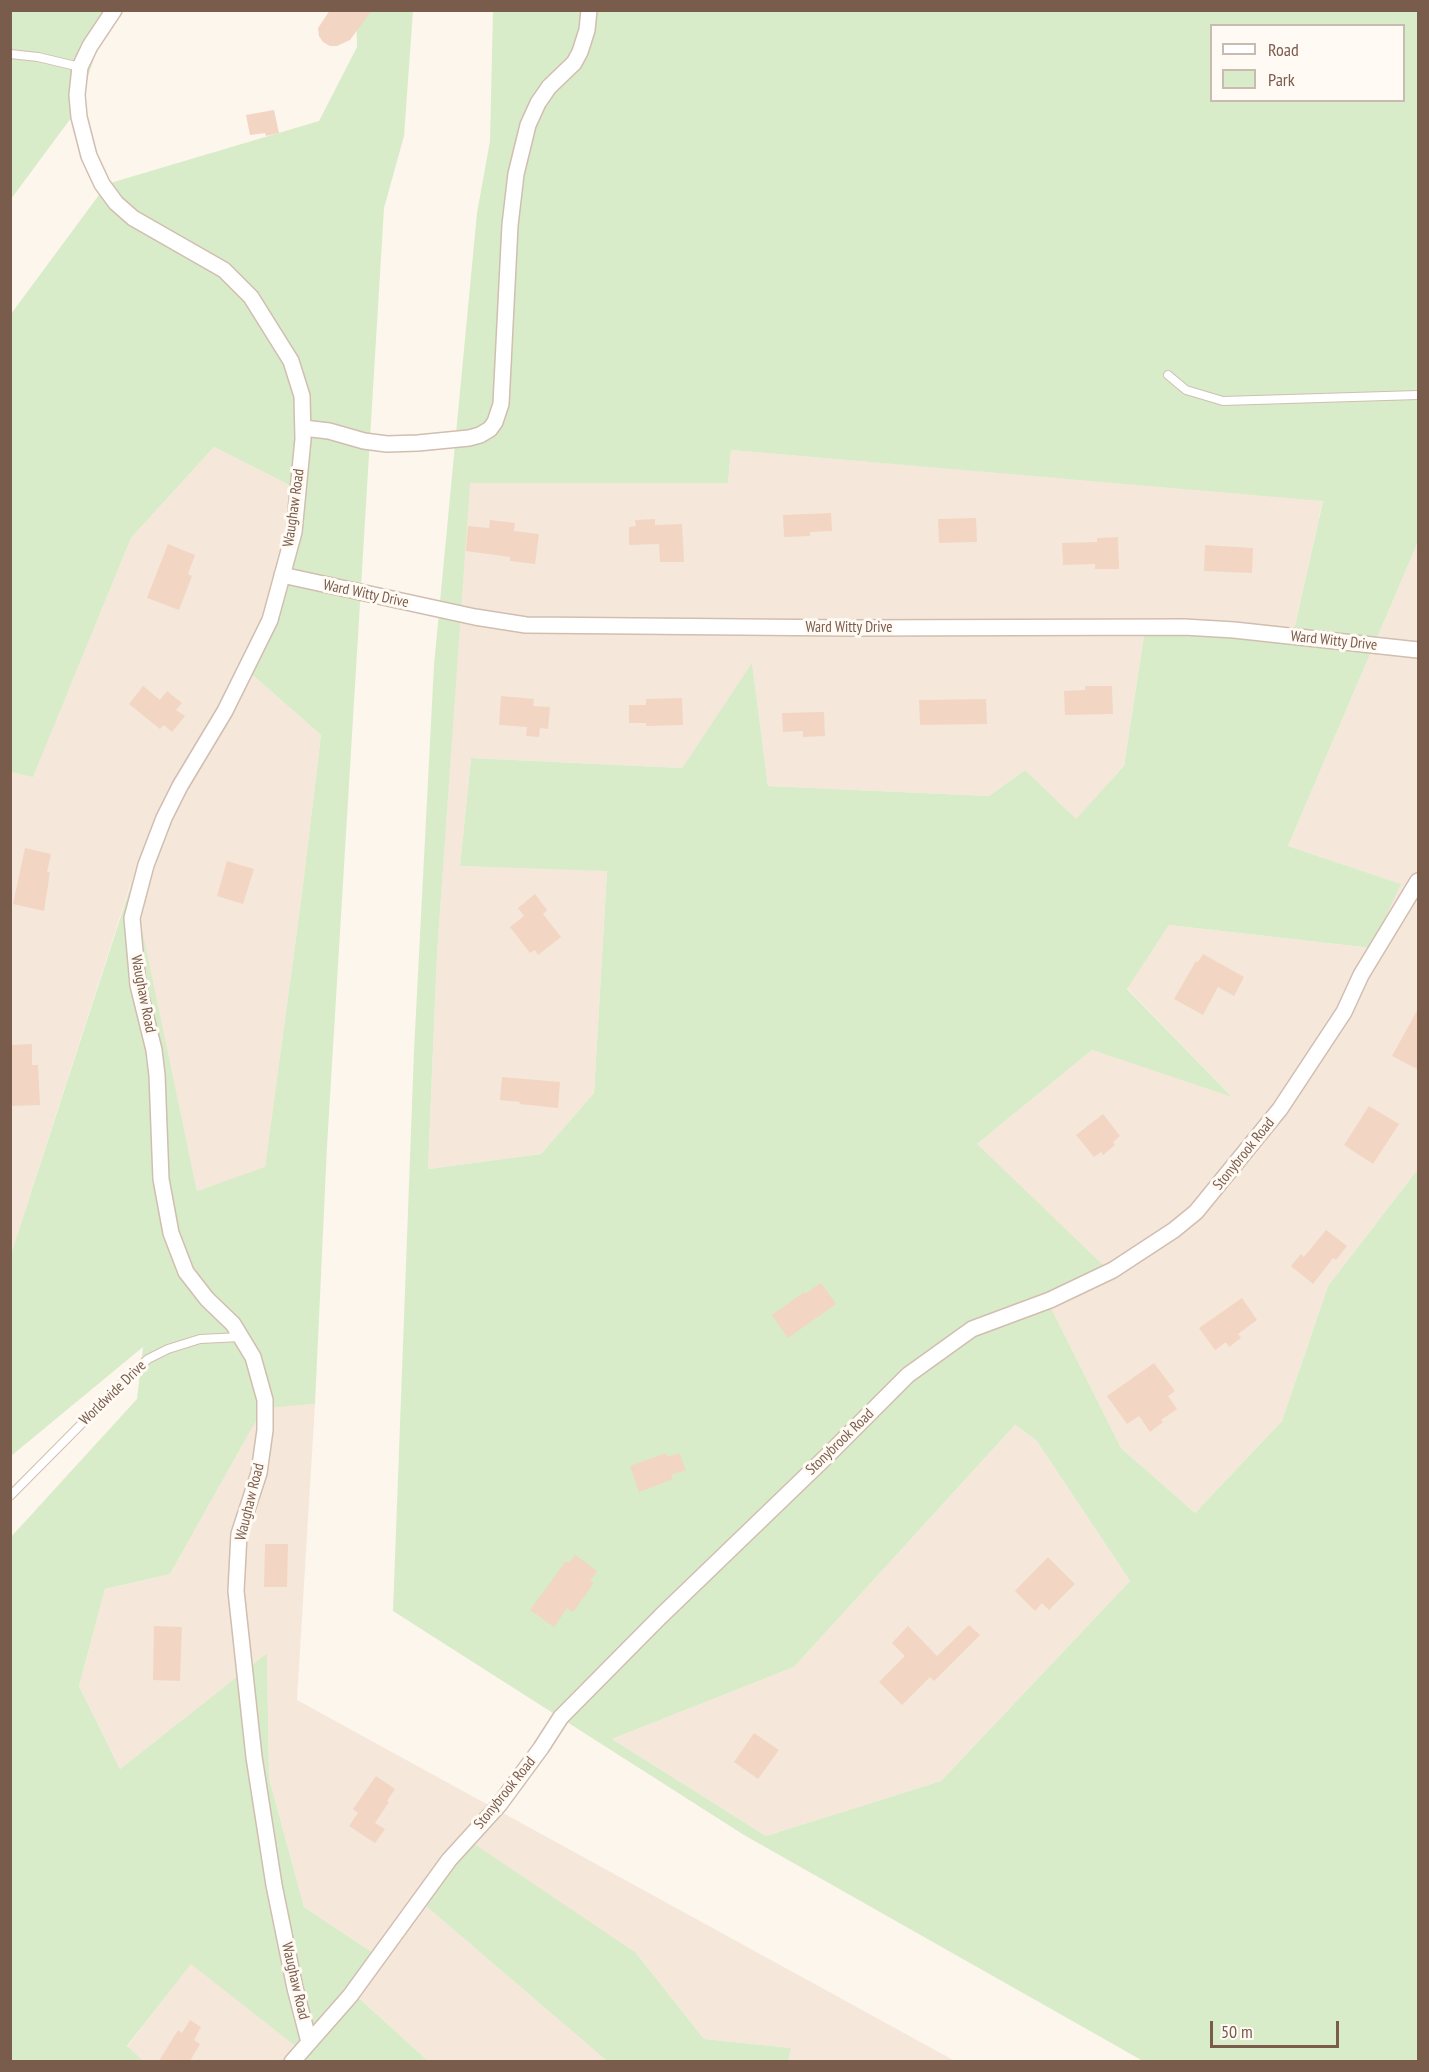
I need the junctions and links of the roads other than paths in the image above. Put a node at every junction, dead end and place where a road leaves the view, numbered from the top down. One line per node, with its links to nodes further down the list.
1 (114, 10): 4 (street, Waughaw Road)
2 (589, 10): 7 (street)
3 (10, 54): 4 (lane)
4 (80, 67): 7 (street, Waughaw Road)
5 (1168, 375): 6 (lane)
6 (1419, 395)
7 (303, 428): 8 (street, Waughaw Road)
8 (282, 575): 9 (street, Ward Witty Drive); 11 (street, Waughaw Road)
9 (1419, 650)
10 (1419, 880): 13 (street, Stonybrook Road)
11 (240, 1337): 12 (lane, Worldwide Drive); 13 (street, Waughaw Road)
12 (10, 1496)
13 (309, 2042): 14 (street, Stonybrook Road)
14 (292, 2061)

